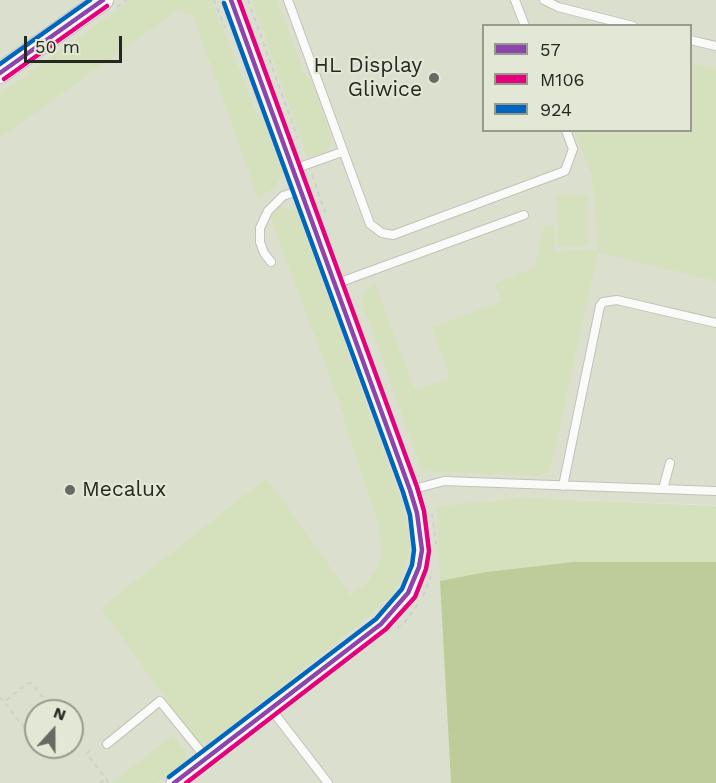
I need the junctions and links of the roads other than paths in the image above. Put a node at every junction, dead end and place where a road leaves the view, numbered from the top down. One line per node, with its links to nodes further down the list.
1 (102, 0): 10 (street)
2 (231, 0): 13 (street)
3 (288, 0): 12 (lane)
4 (515, 0): 6 (lane)
5 (544, 0): 7 (lane)
6 (524, 24)
7 (625, 24)
8 (692, 40): 9 (lane)
9 (716, 46)
10 (0, 73)
11 (567, 132): 12 (lane)
12 (342, 152): 13 (lane)
13 (294, 169): 14 (street)
14 (301, 190): 16 (lane); 17 (street)
15 (524, 215): 17 (lane)
16 (272, 262)
17 (335, 284): 22 (street)
18 (716, 323): 20 (lane)
19 (670, 463): 21 (lane)
20 (563, 486): 21 (lane); 22 (lane)
21 (663, 489): 23 (lane)
22 (410, 490): 24 (street)
23 (716, 491)
24 (271, 709): 26 (street); 28 (lane)
25 (107, 744): 26 (lane)
26 (206, 758): 27 (street)
27 (174, 783)
28 (328, 783)

